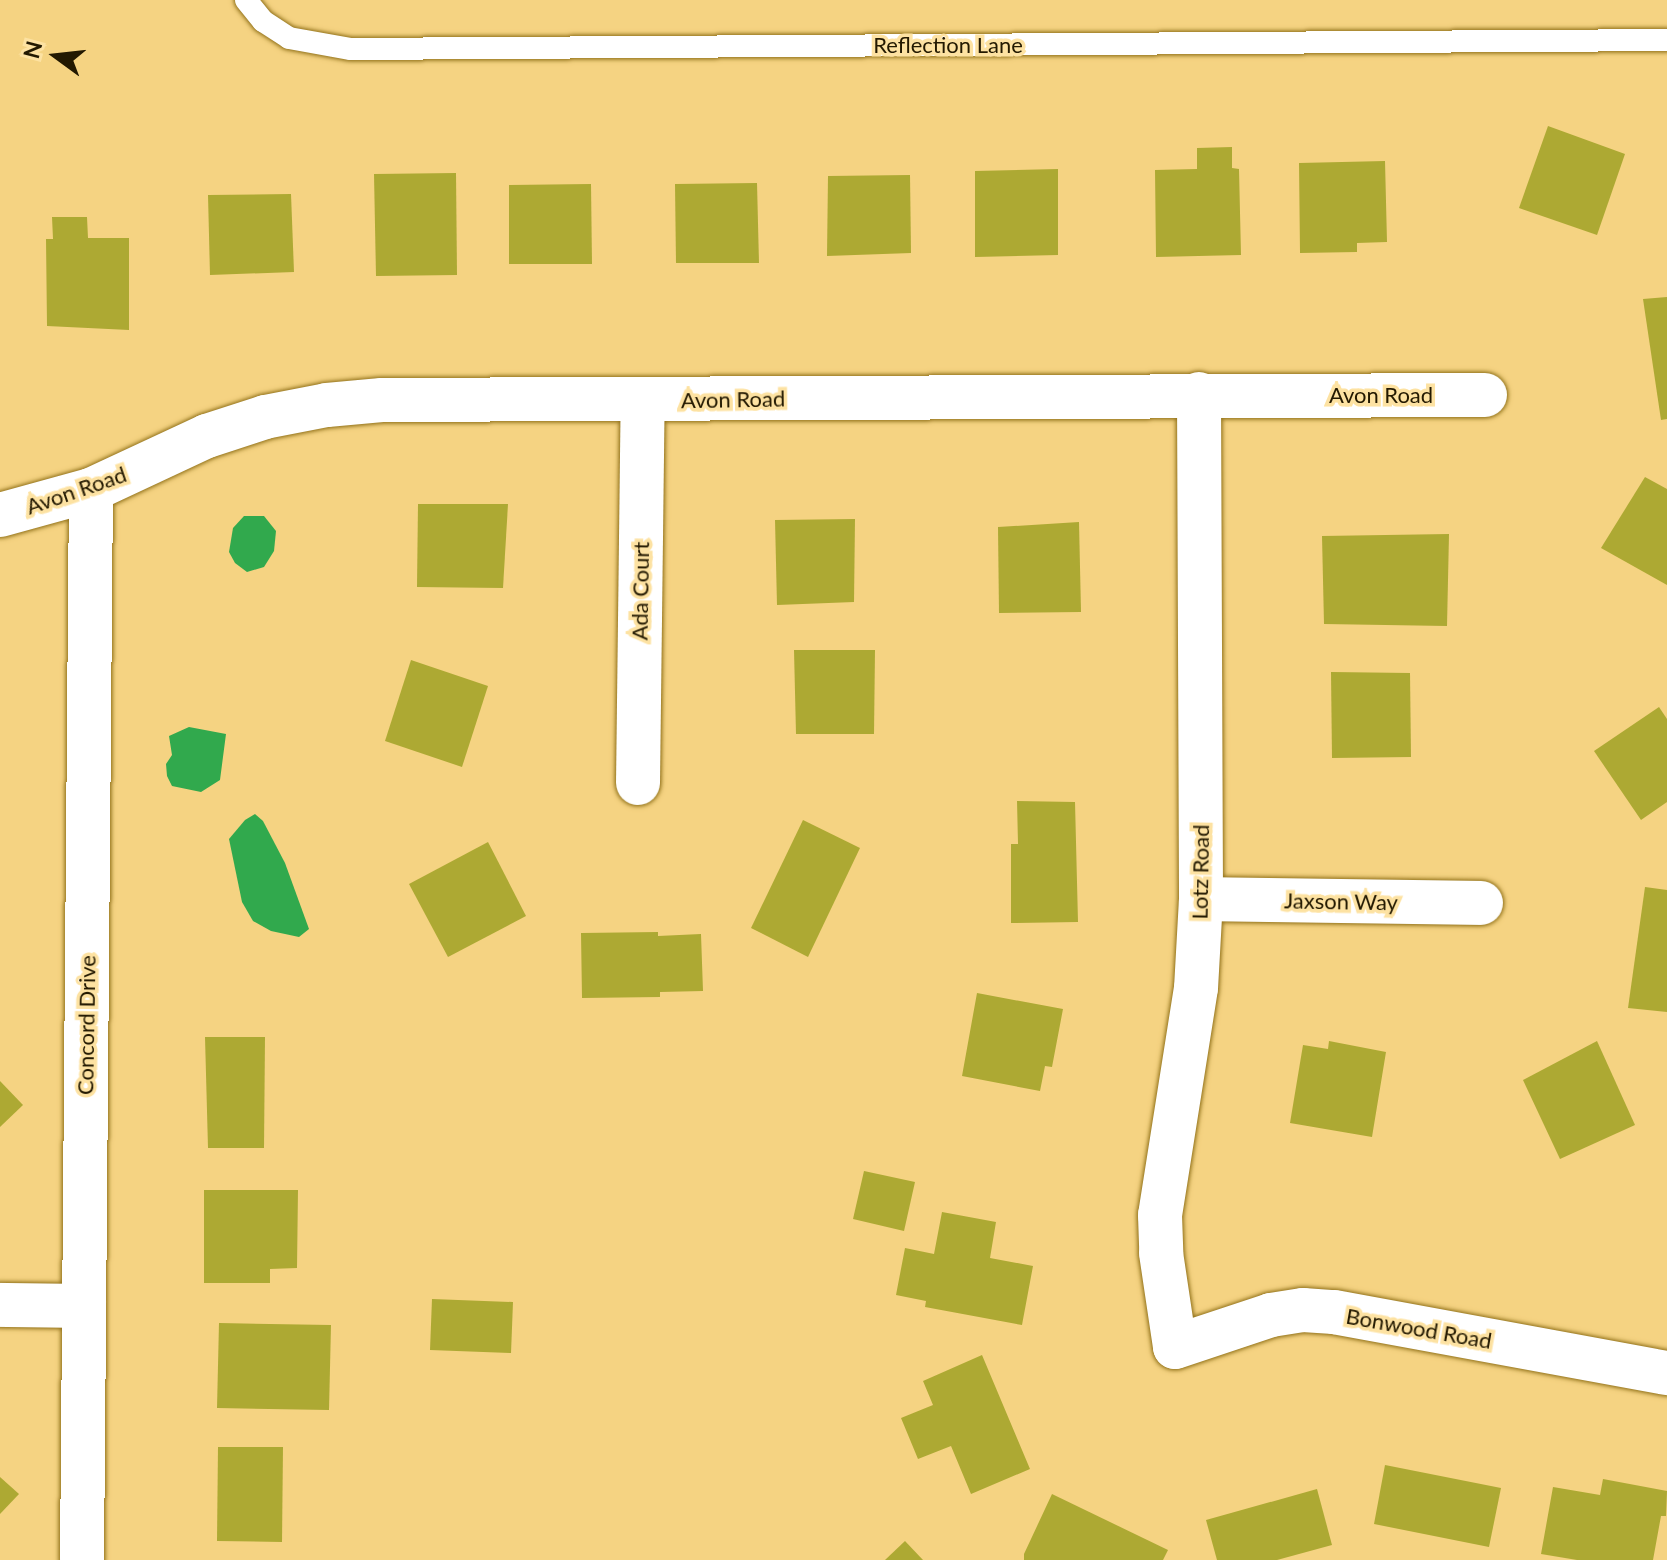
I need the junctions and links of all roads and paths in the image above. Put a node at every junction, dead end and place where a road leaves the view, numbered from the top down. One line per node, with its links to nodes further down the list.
1 (246, 0): 2 (lane, Reflection Lane)
2 (1667, 40)
3 (1199, 394): 4 (street, Avon Road); 5 (street, Avon Road); 9 (street, Lotz Road)
4 (1485, 395)
5 (643, 400): 6 (street, Avon Road); 8 (street, Ada Court)
6 (91, 490): 7 (street, Avon Road); 12 (street, Concord Drive)
7 (0, 515)
8 (638, 783)
9 (1201, 899): 10 (street, Jaxson Way); 13 (street, Lotz Road)
10 (1481, 903)
11 (0, 1305): 12 (street)
12 (84, 1306): 15 (street, Concord Drive)
13 (1175, 1347): 14 (street, Bonwood Road)
14 (1667, 1373)
15 (82, 1560)

